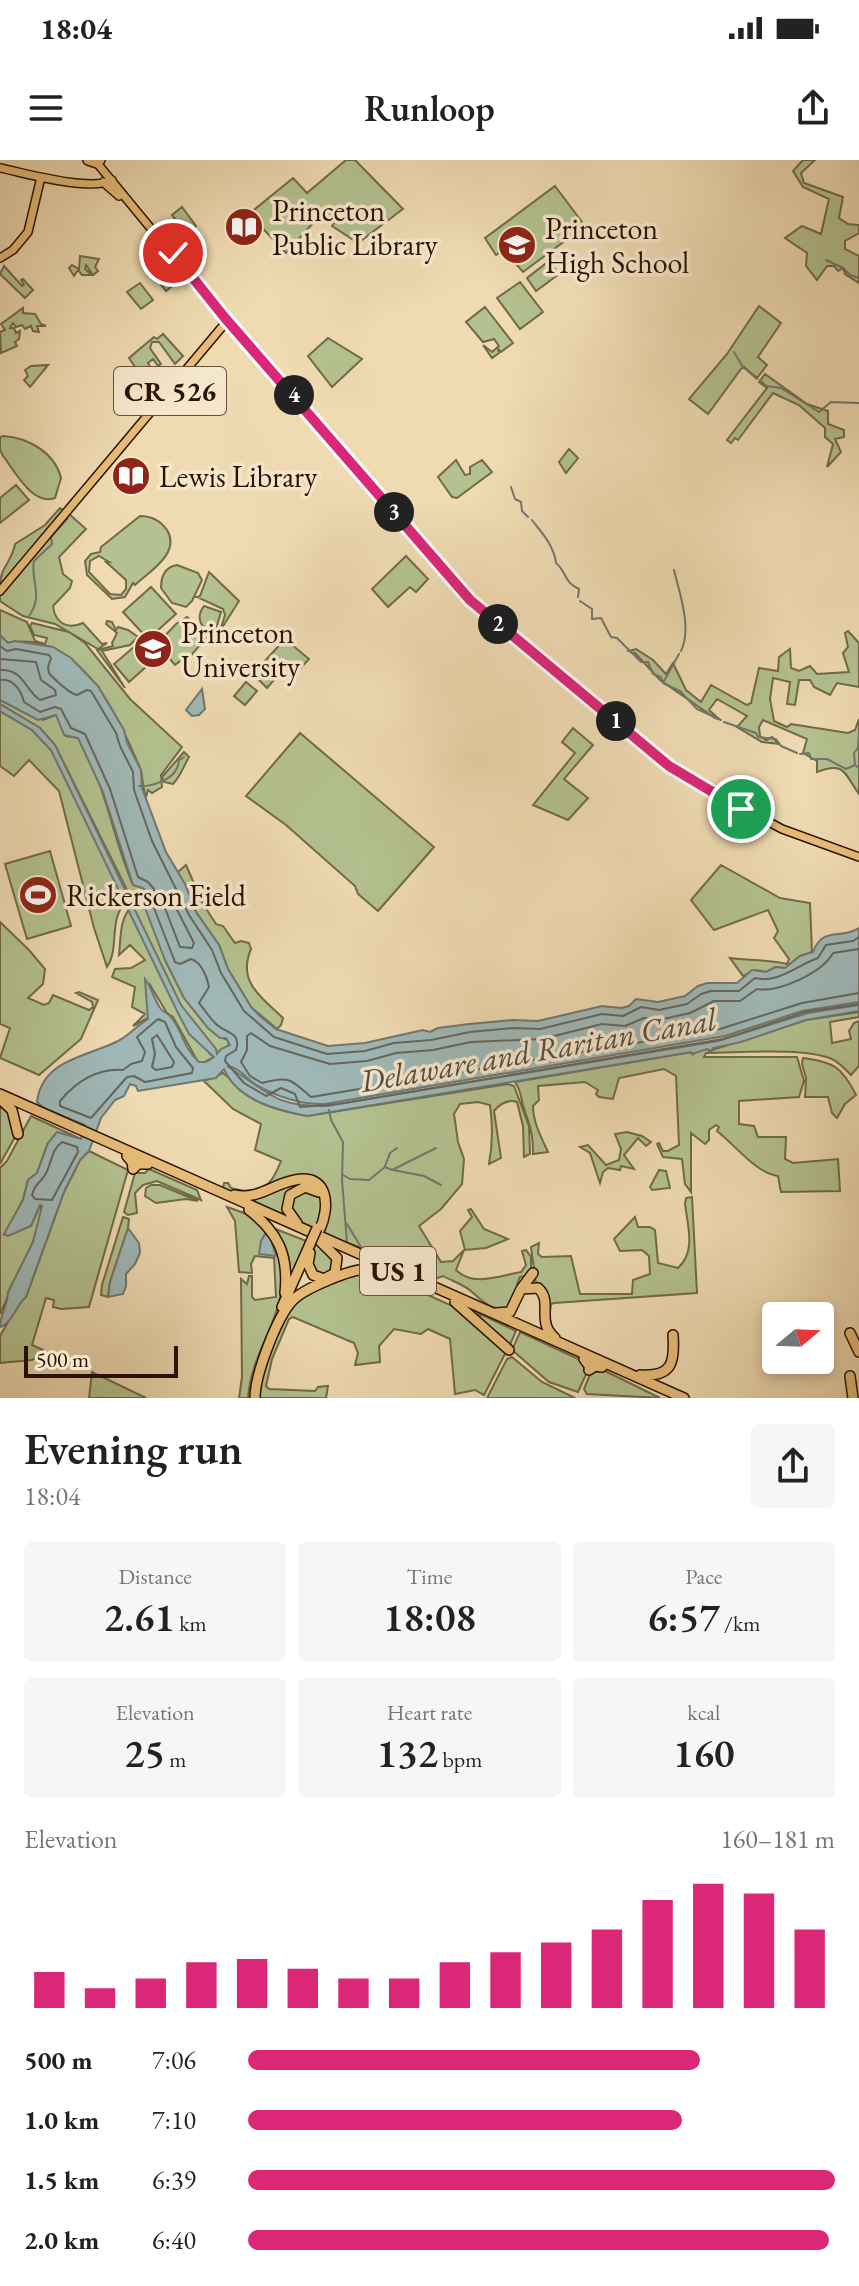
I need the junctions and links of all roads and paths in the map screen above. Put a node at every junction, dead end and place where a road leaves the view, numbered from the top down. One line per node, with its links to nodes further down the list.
1 (95, 161): 4 (main road)
2 (0, 168): 3 (main road)
3 (41, 177): 4 (main road); 6 (main road)
4 (108, 179): 5 (main road); 7 (main road)
5 (119, 196)
6 (0, 258)
7 (227, 321): 8 (main road, CR 526); 9 (main road)
8 (0, 591)
9 (859, 857)
10 (0, 1097): 11 (highway); 12 (highway)
11 (18, 1127)
12 (126, 1153): 13 (highway); 13 (highway)
13 (145, 1160): 14 (highway, US 1); 15 (highway, US 1)
14 (219, 1191): 16 (highway); 17 (highway, US 1)
15 (249, 1210): 18 (highway, US 1); 23 (highway)
16 (319, 1228): 17 (highway); 18 (highway, bridge)
17 (306, 1230): 24 (highway, US 1)
18 (313, 1245): 19 (highway, US 1); 23 (highway); 29 (highway)
19 (392, 1273): 22 (highway, US 1); 29 (highway)
20 (533, 1273): 21 (highway)
21 (521, 1289): 24 (highway); 28 (highway)
22 (455, 1302): 25 (highway, US 1); 30 (highway)
23 (283, 1304): 34 (highway)
24 (490, 1312): 25 (highway, US 1)
25 (520, 1328): 28 (highway, US 1); 35 (highway, US 1)
26 (850, 1333): 31 (highway)
27 (673, 1335): 32 (highway)
28 (561, 1343): 32 (highway, US 1)
29 (269, 1345): 34 (highway)
30 (509, 1350)
31 (859, 1352)
32 (627, 1373): 36 (highway, US 1)
33 (850, 1376): 37 (highway)
34 (253, 1398)
35 (672, 1398)
36 (684, 1398)
37 (853, 1398)

